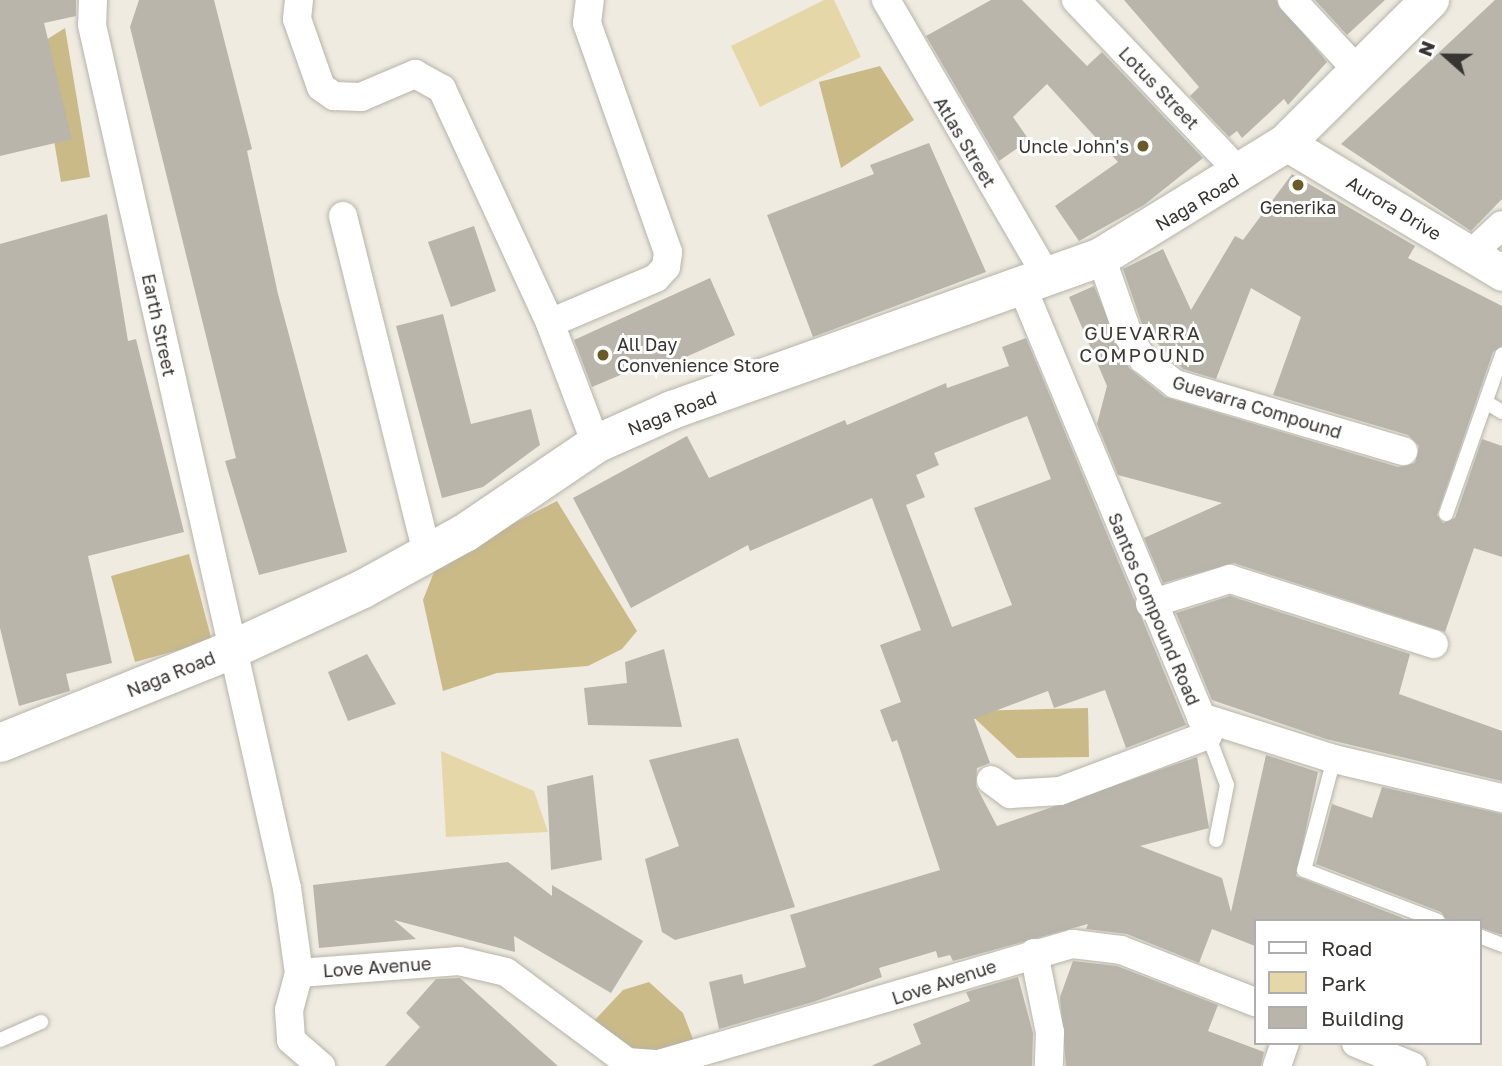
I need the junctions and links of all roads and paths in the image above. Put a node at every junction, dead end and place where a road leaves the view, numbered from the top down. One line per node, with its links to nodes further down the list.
1 (93, 0): 27 (street, Earth Street)
2 (299, 0): 17 (street)
3 (590, 0): 17 (street)
4 (886, 0): 16 (street, Atlas Street)
5 (1076, 0): 10 (street, Lotus Street)
6 (1292, 0): 8 (street)
7 (1430, 0): 8 (main road, Naga Road)
8 (1359, 72): 9 (main road, Naga Road)
9 (1286, 143): 10 (main road, Naga Road); 13 (street, Aurora Drive)
10 (1242, 175): 14 (main road, Naga Road)
11 (343, 215): 24 (street)
12 (1502, 225): 13 (street)
13 (1471, 254): 15 (street, Aurora Drive)
14 (1101, 257): 16 (main road, Naga Road); 22 (street, Guevarra Compound)
15 (1502, 272)
16 (1036, 285): 21 (main road, Naga Road); 25 (street, Santos Compound Road)
17 (550, 323): 21 (street)
18 (1502, 355): 19 (lane)
19 (1486, 402): 20 (lane); 23 (lane)
20 (1502, 412)
21 (596, 444): 24 (main road, Naga Road)
22 (1403, 451)
23 (1446, 514)
24 (427, 554): 27 (main road, Naga Road)
25 (1150, 604): 26 (street); 28 (street, Santos Compound Road)
26 (1434, 644)
27 (231, 650): 29 (main road, Naga Road); 38 (street, Love Avenue)
28 (1204, 726): 30 (street, Santos Compound Road); 31 (street); 33 (lane)
29 (0, 743)
30 (1334, 759): 32 (street, Santos Compound Road); 34 (lane)
31 (991, 780)
32 (1502, 798)
33 (1216, 840)
34 (1433, 919)
35 (1481, 937): 36 (lane)
36 (1502, 944)
37 (1034, 953): 39 (street, Love Avenue); 44 (street, Love Avenue); 46 (street)
38 (299, 973): 44 (street, Love Avenue); 45 (street)
39 (1254, 1003)
40 (41, 1022): 41 (lane)
41 (0, 1040)
42 (1284, 1045): 47 (street)
43 (1361, 1045): 48 (street)
44 (626, 1064)
45 (321, 1066)
46 (1049, 1066)
47 (1277, 1066)
48 (1412, 1066)

